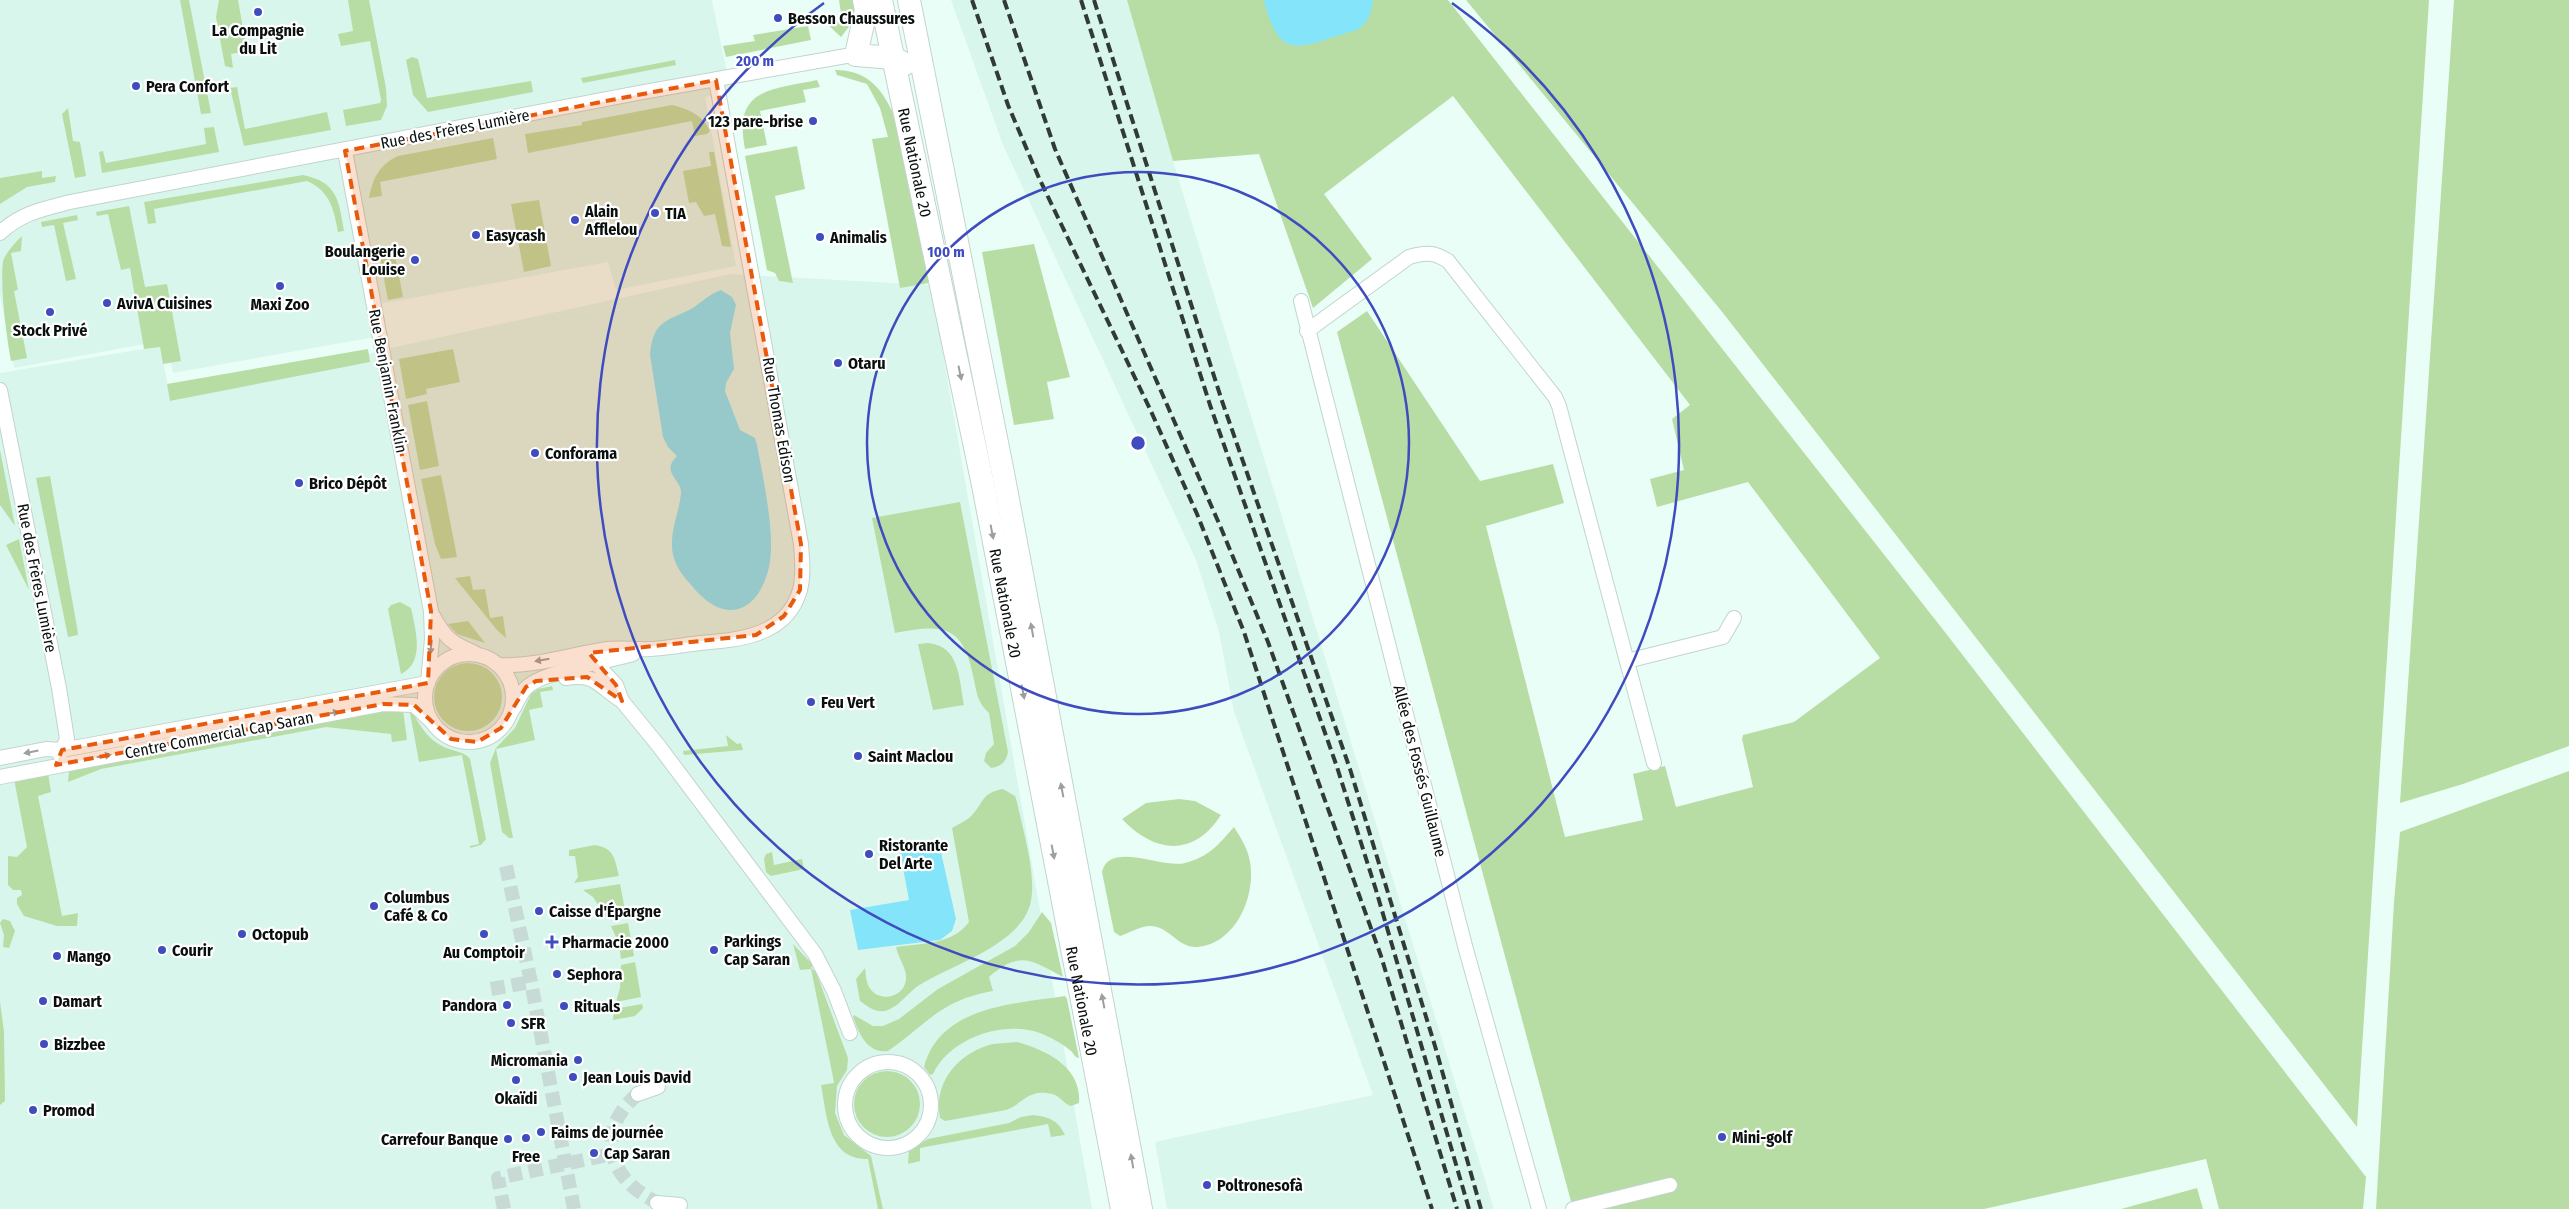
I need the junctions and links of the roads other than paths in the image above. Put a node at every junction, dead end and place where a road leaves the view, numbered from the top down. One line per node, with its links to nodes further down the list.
1 (864, 0): 6 (main road)
2 (881, 0): 5 (main road, Rue Nationale 20)
3 (910, 0): 4 (main road, Rue Nationale 20)
4 (918, 44): 5 (street); 13 (main road, Rue Nationale 20)
5 (893, 53): 6 (main road); 13 (main road); 39 (main road, Rue Nationale 20, one-way to 39)
6 (856, 55): 7 (street, Rue des Frères Lumière)
7 (716, 80): 8 (street, Rue des Frères Lumière); 16 (street, Rue Thomas Edison)
8 (345, 151): 9 (street, Rue des Frères Lumière); 14 (street, Rue Benjamin Franklin)
9 (0, 233)
10 (1301, 301): 11 (street, Allée des Fossés Guillaume)
11 (1307, 331): 19 (street); 41 (street, Allée des Fossés Guillaume)
12 (0, 390): 27 (street, Rue des Frères Lumière)
13 (987, 392): 40 (main road, Rue Nationale 20, one-way to 13)
14 (431, 611): 18 (street, Rue Benjamin Franklin); 23 (street, Rue Benjamin Franklin, one-way to 23)
15 (1734, 618): 19 (street)
16 (649, 649): 17 (street, Rue Thomas Edison); 21 (street, Rue Thomas Edison)
17 (586, 653): 20 (street, Rue Thomas Edison, one-way to 20); 21 (street)
18 (485, 658): 20 (street); 23 (street)
19 (1627, 661): 29 (street)
20 (499, 664): 25 (street)
21 (598, 664): 22 (street, Rue Thomas Edison); 24 (street)
22 (544, 679): 24 (street); 25 (street, Rue Thomas Edison)
23 (428, 683): 26 (street); 27 (street)
24 (622, 701): 32 (street)
25 (509, 717): 26 (street)
26 (432, 722): 30 (street, Centre Commercial Cap Saran, one-way to 26)
27 (62, 750): 28 (street, one-way to 28); 30 (street, Rue des Frères Lumière)
28 (0, 758)
29 (1654, 763)
30 (56, 765): 31 (street, Centre Commercial Cap Saran)
31 (0, 777)
32 (850, 1033)
33 (900, 1064): 33 (street)
34 (658, 1087): 35 (street)
35 (638, 1094)
36 (1670, 1185): 42 (street)
37 (657, 1203): 38 (street)
38 (680, 1205)
39 (1122, 1209)
40 (1141, 1209)
41 (1538, 1209)
42 (1573, 1209)

